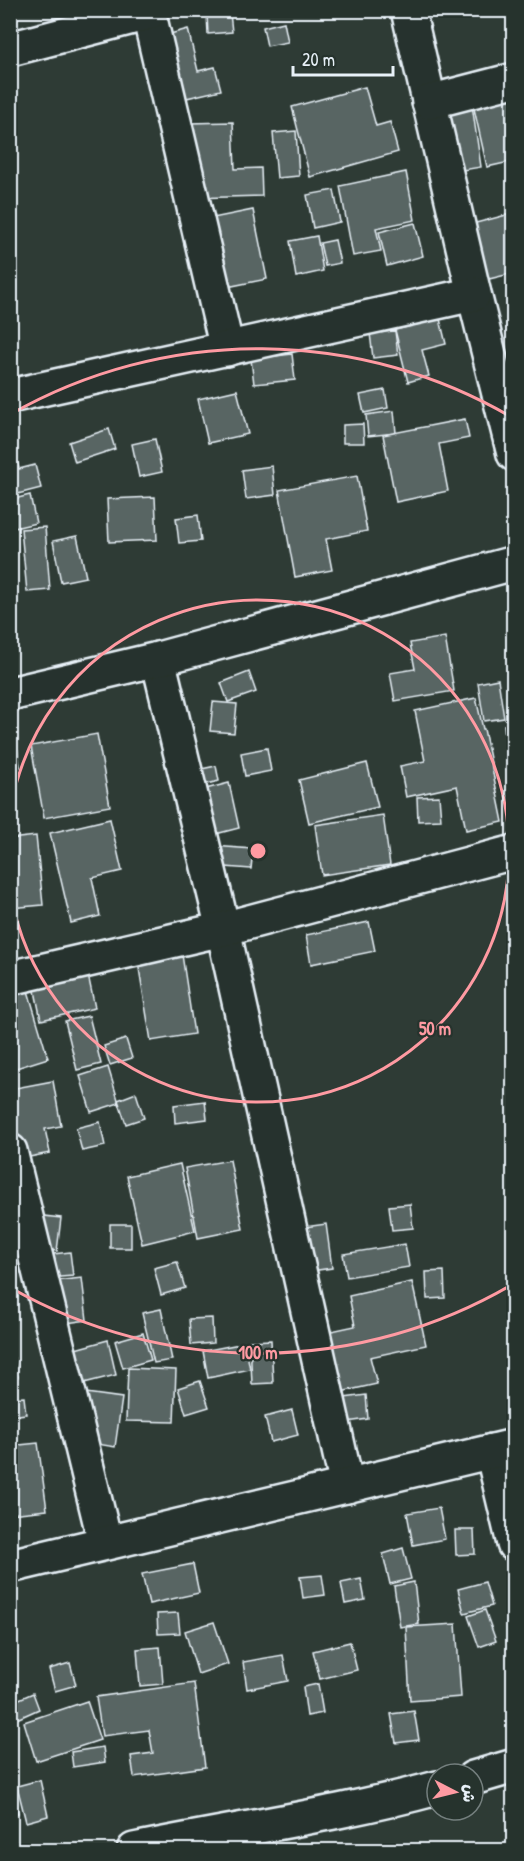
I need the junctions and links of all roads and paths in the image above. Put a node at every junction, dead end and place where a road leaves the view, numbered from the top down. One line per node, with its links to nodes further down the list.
1 (408, 10): 5 (street)
2 (148, 12): 3 (street); 7 (street)
3 (10, 50)
4 (513, 80): 5 (street)
5 (429, 102): 6 (street)
6 (474, 294): 7 (street); 9 (street)
7 (227, 348): 8 (street)
8 (10, 396)
9 (513, 454)
10 (513, 563): 11 (street)
11 (158, 658): 12 (street); 14 (street)
12 (10, 694)
13 (513, 852): 14 (street)
14 (223, 929): 15 (street); 18 (street)
15 (10, 978)
16 (10, 1151): 19 (street)
17 (503, 1448): 18 (street); 20 (street)
18 (347, 1486): 19 (street)
19 (105, 1542): 21 (street)
20 (513, 1544)
21 (10, 1566)
22 (513, 1766): 23 (street)
23 (485, 1774)
24 (425, 1791): 25 (street)
25 (196, 1844): 26 (street)
26 (134, 1851)

